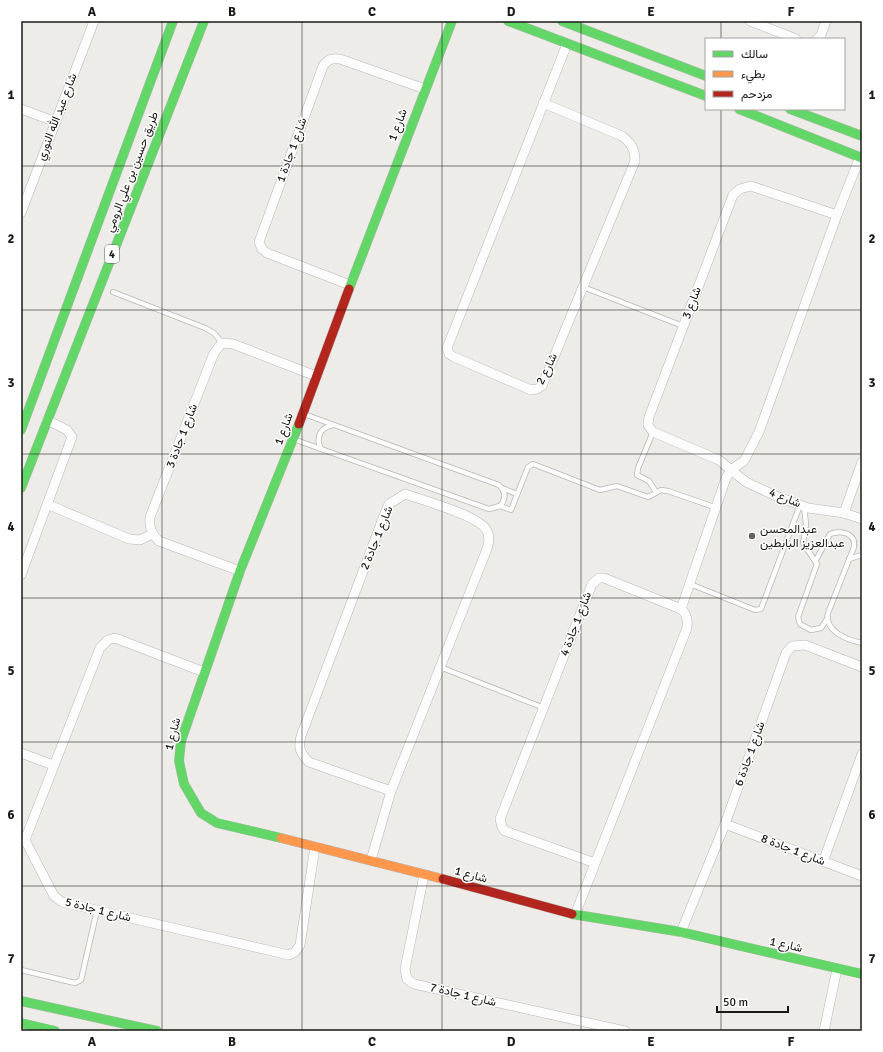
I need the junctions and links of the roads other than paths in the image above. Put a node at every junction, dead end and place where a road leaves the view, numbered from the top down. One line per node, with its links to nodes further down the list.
1 (94, 21): 20 (street, شارع عبد الله النوري)
2 (173, 21): 37 (main road, طريق حسين بن علي الرومي / 4)
3 (204, 21): 35 (main road, طريق حسين بن علي الرومي / 4)
4 (452, 21): 13 (main road, شارع 1)
5 (508, 21): 11 (main road)
6 (562, 21): 12 (main road)
7 (750, 21): 9 (street)
8 (826, 21): 10 (street)
9 (793, 38)
10 (818, 38)
11 (567, 44): 14 (main road); 15 (street, شارع 2)
12 (705, 76)
13 (425, 89): 28 (main road, شارع 1); 28 (street, شارع 1 جادة 1)
14 (705, 96)
15 (543, 103): 29 (street, شارع 2); 29 (street, شارع 2)
16 (21, 109): 20 (street)
17 (742, 110): 22 (main road)
18 (793, 110): 19 (main road)
19 (799, 112): 21 (main road); 22 (main road)
20 (56, 122): 26 (street, شارع عبد الله النوري)
21 (825, 122): 23 (main road); 24 (main road)
22 (794, 130): 24 (main road)
23 (862, 136)
24 (818, 139): 25 (main road)
25 (861, 158): 27 (street)
26 (21, 213)
27 (837, 215): 31 (street, شارع 3); 42 (street)
28 (350, 285): 33 (main road, شارع 1)
29 (583, 287): 31 (lane)
30 (113, 292): 32 (lane)
31 (683, 326): 38 (street, شارع 3)
32 (222, 344): 33 (street); 53 (street, شارع 1 جادة 3)
33 (316, 376): 34 (main road, شارع 1)
34 (302, 414): 36 (lane); 39 (main road, شارع 1)
35 (47, 420): 43 (main road, طريق حسين بن علي الرومي / 4); 47 (street)
36 (333, 425): 40 (lane); 44 (lane)
37 (21, 430)
38 (653, 432): 42 (street); 45 (lane)
39 (294, 439): 40 (lane); 57 (main road, شارع 1)
40 (321, 448): 49 (lane)
41 (862, 462): 51 (street)
42 (732, 469): 48 (street, شارع 4); 50 (street)
43 (21, 488)
44 (502, 488): 46 (lane); 49 (lane)
45 (656, 492): 46 (lane); 50 (lane)
46 (517, 494): 49 (lane)
47 (47, 504): 53 (street); 58 (street)
48 (802, 505): 51 (street, شارع 4); 56 (lane); 59 (lane)
49 (500, 506)
50 (717, 508): 59 (street)
51 (844, 513): 52 (street, شارع 4)
52 (862, 519)
53 (152, 534): 57 (street)
54 (862, 555): 55 (lane)
55 (849, 559): 56 (lane); 61 (lane)
56 (816, 560): 61 (lane)
57 (240, 571): 65 (main road, شارع 1)
58 (21, 575)
59 (690, 584): 60 (street)
60 (681, 608): 66 (street, شارع 1 جادة 4); 75 (street)
61 (827, 620): 62 (lane)
62 (862, 643)
63 (440, 667): 66 (lane); 70 (street, شارع 1 جادة 2); 70 (street, شارع 1 جادة 2)
64 (862, 667): 71 (street, شارع 1 جادة 6)
65 (204, 672): 69 (street, شارع 1 جادة 5); 72 (main road, شارع 1)
66 (544, 708): 75 (street, شارع 1 جادة 4)
67 (21, 753): 69 (street)
68 (862, 754): 74 (street)
69 (53, 765): 78 (street, شارع 1 جادة 5)
70 (391, 791): 73 (street, شارع 1 جادة 2)
71 (725, 824): 74 (street, شارع 1 جادة 8); 80 (street, شارع 1 جادة 6)
72 (315, 847): 73 (main road, شارع 1); 78 (street, شارع 1 جادة 5)
73 (371, 860): 76 (main road, شارع 1)
74 (823, 862): 77 (street, شارع 1 جادة 8)
75 (595, 863): 79 (street)
76 (424, 875): 79 (main road, شارع 1); 90 (street, شارع 1 جادة 7)
77 (862, 876)
78 (97, 910): 82 (lane)
79 (575, 915): 80 (main road, شارع 1)
80 (681, 932): 81 (main road, شارع 1)
81 (837, 969): 83 (main road, شارع 1); 91 (street)
82 (21, 970)
83 (862, 974)
84 (36, 994): 86 (main road)
85 (21, 1001): 86 (main road)
86 (112, 1021): 89 (main road)
87 (21, 1023): 88 (main road)
88 (55, 1031)
89 (157, 1031)
90 (625, 1031)
91 (824, 1031)

